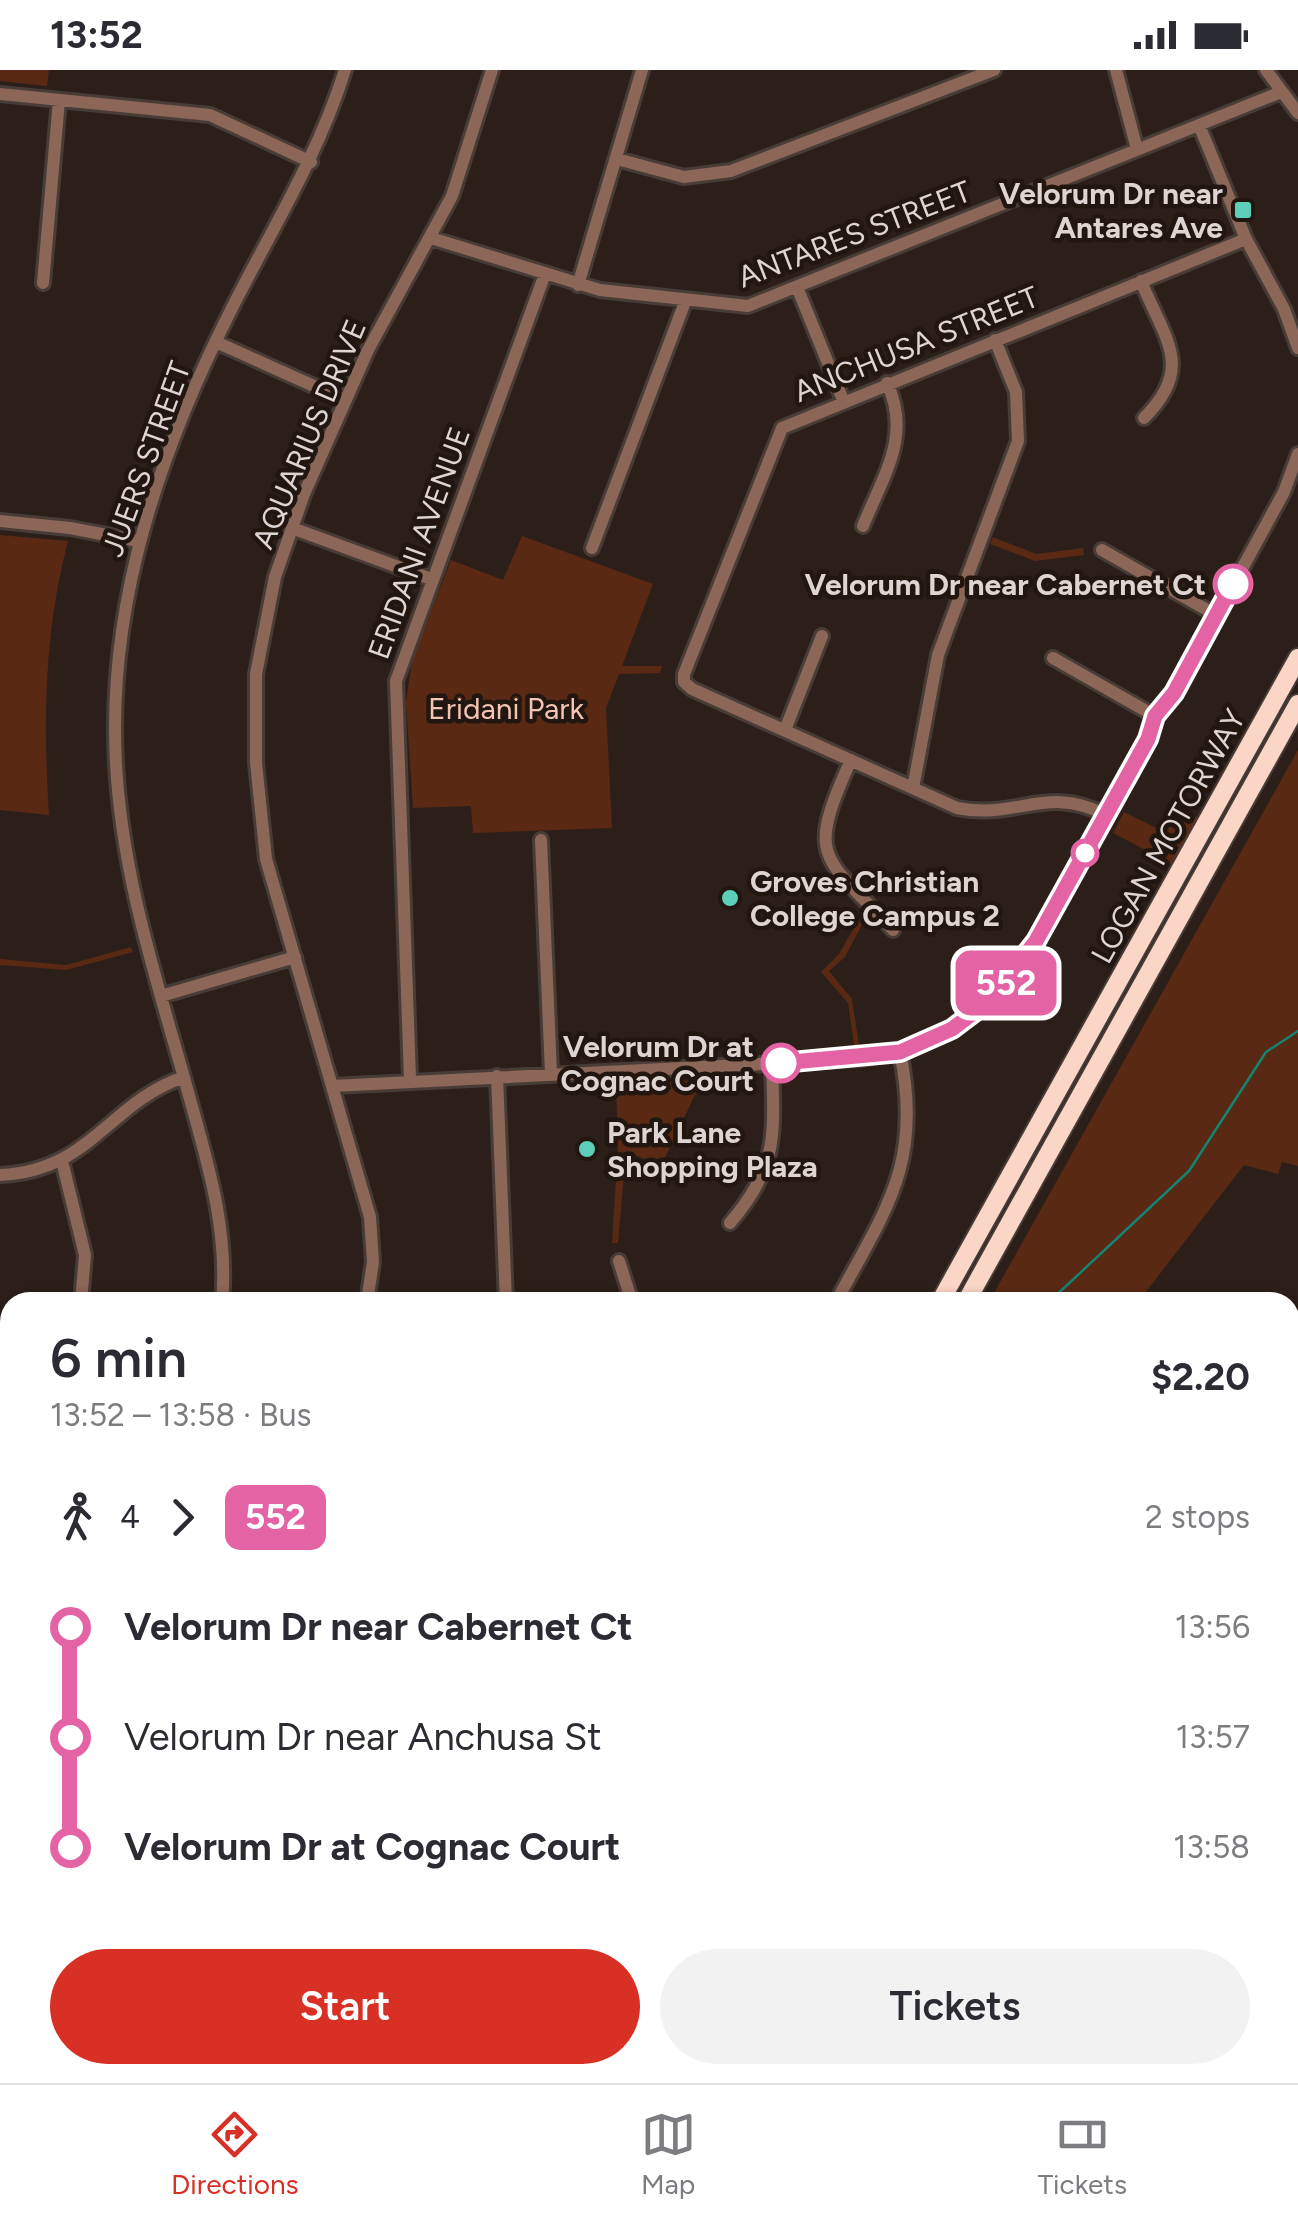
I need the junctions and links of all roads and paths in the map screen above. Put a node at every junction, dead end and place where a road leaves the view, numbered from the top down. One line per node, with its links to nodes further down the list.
1 (345, 70): 14 (street, JUERS STREET)
2 (492, 70): 15 (street, AQUARIUS DRIVE)
3 (642, 70): 13 (street)
4 (994, 70): 13 (street)
5 (1116, 70): 12 (street)
6 (1266, 70): 7 (street)
7 (1281, 92): 10 (street); 11 (street, ANTARES STREET)
8 (0, 94): 9 (street)
9 (59, 100): 14 (street); 19 (street)
10 (1298, 114)
11 (1200, 125): 12 (street, ANTARES STREET); 16 (street)
12 (1137, 150): 21 (street, ANTARES STREET)
13 (617, 158): 20 (street)
14 (311, 162): 24 (street, JUERS STREET)
15 (432, 238): 17 (street, ANTARES STREET); 27 (street, AQUARIUS DRIVE)
16 (1246, 239): 18 (street, ANCHUSA STREET); 25 (street)
17 (545, 274): 20 (street, ANTARES STREET); 37 (street, ERIDANI AVENUE)
18 (1141, 282): 23 (street, ANCHUSA STREET); 29 (street)
19 (43, 283)
20 (578, 285): 22 (street, ANTARES STREET)
21 (797, 287): 22 (street, ANTARES STREET); 28 (street)
22 (685, 302): 35 (street)
23 (994, 340): 26 (street, ANCHUSA STREET); 46 (street)
24 (216, 342): 27 (street); 34 (street, JUERS STREET)
25 (1298, 348)
26 (887, 383): 28 (street, ANCHUSA STREET); 32 (street)
27 (346, 400): 33 (street, AQUARIUS DRIVE)
28 (843, 400): 44 (street, ANCHUSA STREET)
29 (1144, 418)
30 (1298, 454): 38 (street)
31 (0, 521): 34 (street)
32 (863, 526)
33 (292, 528): 37 (street); 50 (street, AQUARIUS DRIVE)
34 (138, 542): 51 (street, JUERS STREET)
35 (592, 548)
36 (1102, 550): 38 (street)
37 (431, 580): 57 (street, ERIDANI AVENUE)
38 (1216, 615): 43 (street)
39 (822, 636): 44 (street)
40 (1053, 658): 43 (street)
41 (1298, 658): 69 (highway, LOGAN MOTORWAY)
42 (1298, 704): 70 (highway, LOGAN MOTORWAY)
43 (1155, 716): 47 (street)
44 (785, 730): 45 (street, ANCHUSA STREET)
45 (851, 760): 46 (street, ANCHUSA STREET); 49 (street)
46 (913, 788): 47 (street, ANCHUSA STREET)
47 (1106, 814): 52 (street)
48 (541, 840): 54 (street)
49 (893, 930)
50 (295, 956): 51 (street); 58 (street, AQUARIUS DRIVE)
51 (161, 996): 56 (street, JUERS STREET)
52 (900, 1052): 53 (street); 68 (street)
53 (772, 1063): 54 (street); 61 (street)
54 (551, 1073): 55 (street)
55 (497, 1076): 57 (street); 66 (street)
56 (184, 1077): 59 (street); 64 (street, JUERS STREET)
57 (410, 1079): 58 (street)
58 (333, 1086): 65 (street, AQUARIUS DRIVE)
59 (62, 1161): 60 (street); 63 (street)
60 (0, 1175)
61 (730, 1223)
62 (619, 1261): 67 (street)
63 (82, 1292)
64 (222, 1292)
65 (368, 1292)
66 (506, 1292)
67 (629, 1292)
68 (841, 1292)
69 (946, 1292)
70 (972, 1292)

